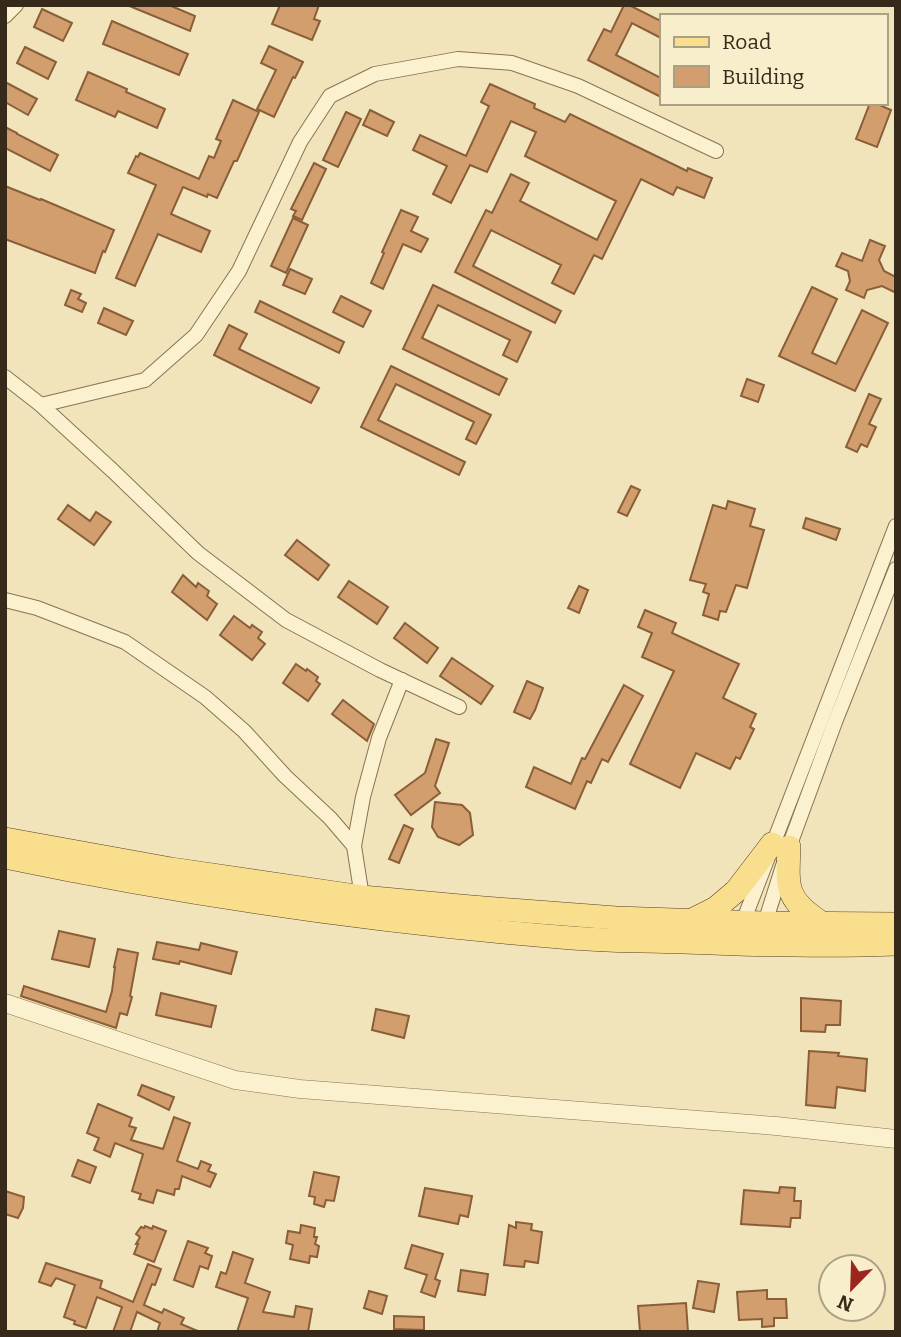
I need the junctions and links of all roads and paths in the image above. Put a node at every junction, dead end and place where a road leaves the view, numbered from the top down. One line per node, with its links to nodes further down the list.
1 (16, 5): 2 (street)
2 (5, 16)
3 (716, 151): 5 (street)
4 (5, 377): 5 (street)
5 (41, 405): 9 (street)
6 (896, 526): 13 (street)
7 (896, 569): 13 (street)
8 (5, 600): 12 (street)
9 (402, 680): 10 (street); 12 (street)
10 (459, 706)
11 (5, 839): 15 (main road)
12 (354, 846): 15 (street)
13 (781, 846): 16 (main road); 17 (main road); 19 (street); 19 (street)
14 (5, 857): 19 (main road)
15 (362, 897): 16 (main road)
16 (690, 920): 19 (main road)
17 (823, 924): 18 (main road); 19 (main road)
18 (896, 924)
19 (751, 933): 20 (main road)
20 (896, 944)
21 (5, 1003): 22 (street)
22 (896, 1139)

